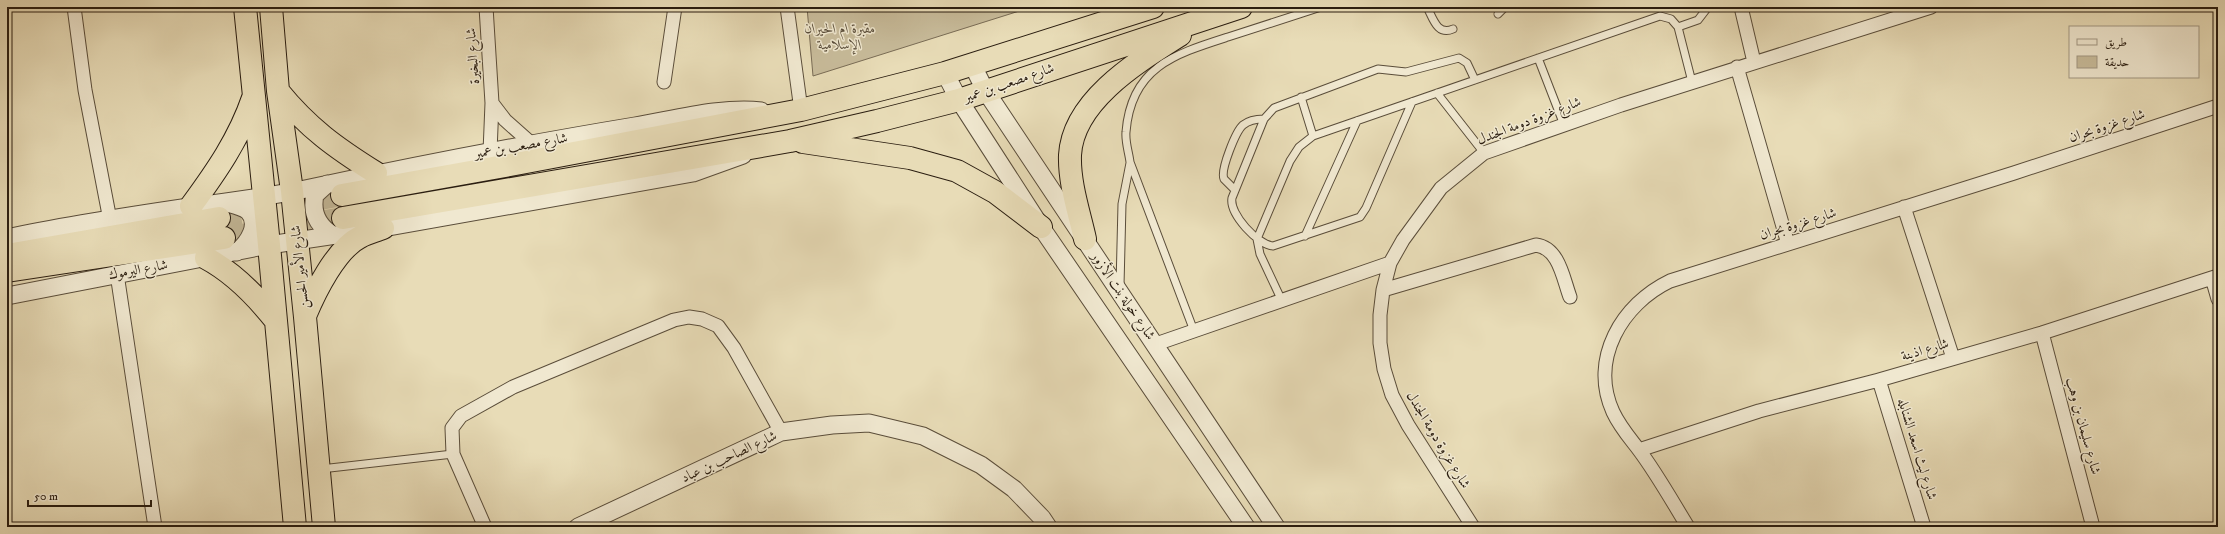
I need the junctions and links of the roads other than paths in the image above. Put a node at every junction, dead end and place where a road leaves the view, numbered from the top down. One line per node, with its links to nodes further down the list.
1 (74, 7): 53 (street)
2 (245, 7): 30 (highway, شارع الأمير الحسن)
3 (271, 7): 28 (highway, شارع الأمير الحسن)
4 (486, 7): 34 (street, شارع البخيرة)
5 (675, 7): 25 (street)
6 (787, 7): 36 (street)
7 (1153, 7): 21 (highway, شارع مصعب بن عمير)
8 (1241, 7): 16 (highway, شارع مصعب بن عمير)
9 (1321, 7): 45 (lane)
10 (1427, 7): 18 (lane)
11 (1505, 7): 15 (lane)
12 (1708, 7): 17 (lane)
13 (1741, 7): 20 (street)
14 (1931, 7): 20 (street, شارع غزوة دومة الجندل)
15 (1498, 14)
16 (1209, 17): 27 (highway, شارع مصعب بن عمير); 60 (highway)
17 (1678, 27): 19 (lane); 26 (lane)
18 (1453, 29)
19 (1538, 58): 24 (lane); 39 (lane)
20 (1754, 62): 22 (street, شارع غزوة دومة الجندل)
21 (972, 64): 23 (highway, شارع مصعب بن عمير); 27 (street, شارع خولة بنت الأزور)
22 (1737, 67): 26 (street, شارع غزوة دومة الجندل); 63 (street)
23 (945, 73): 32 (street, شارع خولة بنت الأزور); 36 (highway, شارع مصعب بن عمير)
24 (1475, 80): 29 (lane); 31 (lane)
25 (664, 82)
26 (1692, 82): 39 (street, شارع غزوة دومة الجندل)
27 (985, 90): 32 (highway, شارع مصعب بن عمير); 60 (street, شارع خولة بنت الأزور)
28 (278, 91): 46 (highway); 49 (highway, شارع الأمير الحسن)
29 (1437, 93): 33 (lane); 44 (lane)
30 (254, 94): 50 (highway, شارع الأمير الحسن); 51 (highway)
31 (1301, 97): 37 (lane); 40 (lane)
32 (959, 100): 41 (highway, شارع مصعب بن عمير); 55 (street, شارع خولة بنت الأزور)
33 (1412, 102): 38 (lane); 58 (lane)
34 (492, 103): 42 (street); 43 (street, شارع البخيرة)
35 (2218, 106): 52 (street, شارع غزوة بحران)
36 (791, 112): 42 (street, شارع مصعب بن عمير); 47 (highway, شارع مصعب بن عمير)
37 (1264, 119): 48 (lane); 48 (lane)
38 (1357, 121): 40 (lane); 58 (lane)
39 (1564, 125): 44 (street, شارع غزوة دومة الجندل)
40 (1313, 136): 61 (lane)
41 (782, 141): 54 (highway, شارع مصعب بن عمير); 55 (highway); 57 (street, شارع مصعب بن عمير)
42 (532, 144): 43 (street, شارع مصعب بن عمير)
43 (490, 152): 46 (street, شارع مصعب بن عمير)
44 (1484, 153): 67 (street, شارع غزوة دومة الجندل)
45 (1130, 162): 71 (lane); 79 (lane)
46 (376, 173): 47 (street, شارع مصعب بن عمير)
47 (334, 189): 49 (street, شارع مصعب بن عمير); 54 (street)
48 (1235, 190): 61 (lane)
49 (292, 191): 50 (street, شارع مصعب بن عمير); 62 (highway, شارع الأمير الحسن)
50 (264, 196): 56 (street, شارع اليرموك); 64 (highway, شارع الأمير الحسن)
51 (191, 206): 53 (street, شارع اليرموك); 56 (street, شارع اليرموك)
52 (1904, 207): 63 (street, شارع غزوة بحران); 82 (street)
53 (110, 220): 59 (street, شارع اليرموك)
54 (338, 226): 57 (street, شارع مصعب بن عمير); 62 (street, شارع مصعب بن عمير)
55 (1041, 227): 88 (street, شارع خولة بنت الأزور)
56 (227, 228): 64 (street, شارع اليرموك); 65 (highway, شارع اليرموك); 66 (street, شارع اليرموك); 68 (highway, شارع اليرموك)
57 (383, 228): 77 (highway)
58 (1305, 236): 61 (lane)
59 (7, 238)
60 (1085, 239): 71 (street, شارع خولة بنت الأزور)
61 (1258, 239): 76 (lane)
62 (297, 241): 64 (street, شارع مصعب بن عمير); 77 (highway, شارع الأمير الحسن)
63 (1788, 244): 85 (street, شارع غزوة بحران)
64 (270, 245): 78 (highway, شارع الأمير الحسن)
65 (7, 255)
66 (206, 258): 69 (street, شارع اليرموك); 78 (highway)
67 (1390, 263): 72 (street, شارع غزوة دومة الجندل); 76 (street)
68 (7, 272)
69 (117, 274): 73 (street, شارع اليرموك); 89 (street)
70 (2215, 277): 75 (street); 80 (street, شارع اذينة)
71 (1120, 290): 81 (street, شارع خولة بنت الأزور)
72 (1383, 290): 74 (street); 96 (street, شارع غزوة دومة الجندل)
73 (7, 296)
74 (1570, 297)
75 (2218, 299)
76 (1282, 301): 79 (street)
77 (305, 317): 87 (highway, شارع الأمير الحسن)
78 (276, 321): 90 (highway, شارع الأمير الحسن)
79 (1194, 330): 81 (street)
80 (2042, 333): 82 (street, شارع اذينة); 99 (street, شارع سليمان بن وهب)
81 (1156, 344): 95 (street, شارع خولة بنت الأزور)
82 (1953, 358): 83 (street, شارع اذينة)
83 (1879, 380): 85 (street, شارع اذينة); 98 (street, شارع ليث اسعد الشنابله)
84 (781, 432): 86 (street); 93 (street, شارع الصاحب بن عباد); 94 (street, شارع الصاحب بن عباد)
85 (1639, 450): 97 (street, شارع غزوة بحران)
86 (453, 454): 87 (lane); 92 (street)
87 (319, 470): 91 (highway, شارع الأمير الحسن)
88 (1240, 523)
89 (155, 527)
90 (295, 527)
91 (324, 527)
92 (485, 527)
93 (578, 527)
94 (1048, 527)
95 (1276, 527)
96 (1473, 527)
97 (1688, 527)
98 (1924, 527)
99 (2093, 527)

